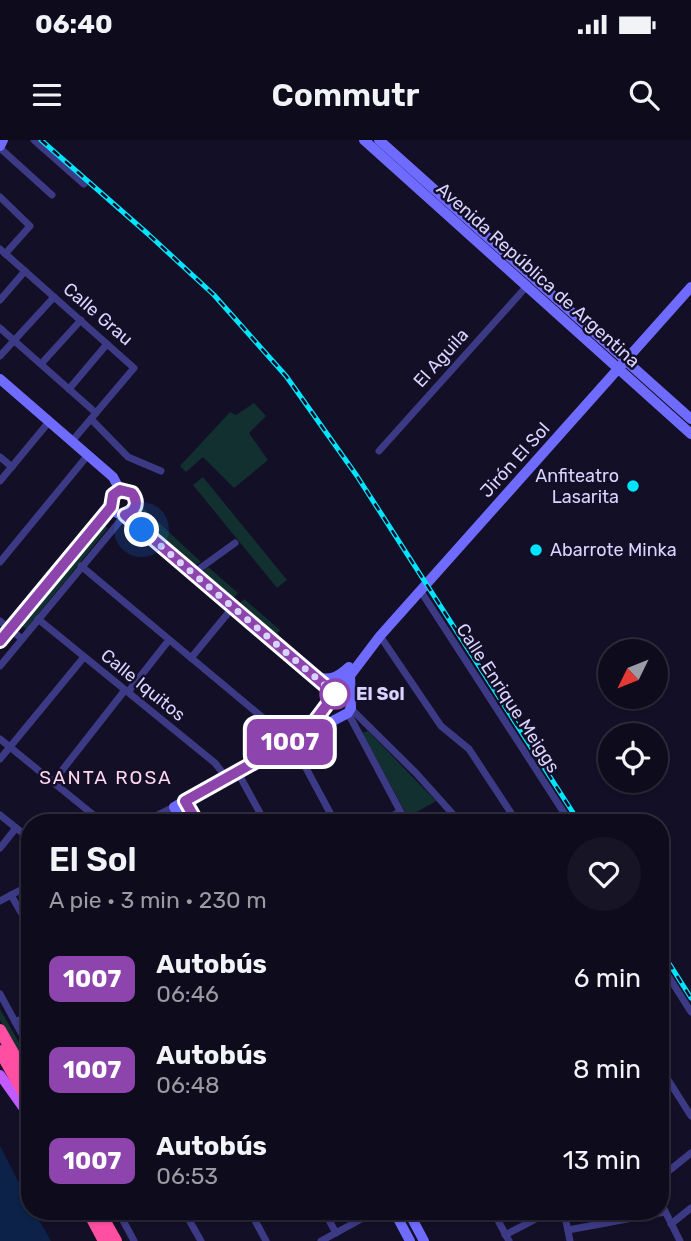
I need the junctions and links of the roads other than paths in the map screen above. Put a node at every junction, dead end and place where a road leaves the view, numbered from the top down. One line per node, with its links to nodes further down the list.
1 (3, 140): 5 (street)
2 (34, 140): 6 (street)
3 (379, 140): 21 (street, Avenida República de Argentina)
4 (367, 141): 11 (street, Avenida República de Argentina)
5 (0, 147): 7 (street)
6 (84, 184)
7 (52, 195)
8 (0, 197): 9 (street)
9 (3, 251): 10 (street, Calle Grau)
10 (26, 271): 13 (street, Calle Grau); 14 (street)
11 (527, 286): 21 (street, Avenida República de Argentina); 29 (street, El Aguila)
12 (691, 287): 21 (street, Jirón El Sol)
13 (54, 297): 15 (street, Calle Grau); 17 (street)
14 (0, 300)
15 (81, 320): 18 (street, Calle Grau); 20 (street)
16 (0, 328): 17 (street)
17 (15, 341): 19 (street); 20 (street)
18 (107, 344): 23 (street); 24 (street, Calle Grau)
19 (0, 356)
20 (41, 364): 23 (street)
21 (622, 364): 25 (street, Avenida República de Argentina); 27 (street, Avenida República de Argentina); 42 (street, Jirón El Sol)
22 (0, 379): 26 (street)
23 (69, 389): 24 (street)
24 (93, 416): 28 (street, Calle Grau); 33 (street)
25 (691, 419)
26 (48, 423): 28 (street); 32 (street)
27 (691, 434)
28 (73, 440): 30 (street)
29 (379, 452)
30 (88, 455): 35 (street); 39 (street)
31 (0, 457): 32 (street)
32 (12, 467): 34 (street)
33 (161, 471)
34 (0, 481)
35 (120, 490): 36 (street); 37 (street)
36 (111, 507): 37 (street); 46 (street)
37 (125, 515): 40 (street); 41 (street)
38 (235, 543): 41 (street)
39 (0, 562)
40 (80, 566): 44 (street); 49 (street)
41 (192, 573): 43 (street)
42 (420, 590): 47 (street, Jirón El Sol); 81 (street, Calle Enrique Meiggs)
43 (233, 607): 53 (street); 56 (street)
44 (38, 620): 48 (street); 52 (street, Calle Iquitos)
45 (0, 621): 46 (street)
46 (10, 629): 48 (street); 50 (street)
47 (380, 636): 51 (street, Jirón El Sol); 80 (street)
48 (22, 639): 54 (street)
49 (169, 640): 53 (street); 57 (street)
50 (0, 641)
51 (363, 655): 55 (street, Jirón El Sol); 56 (street, Jirón El Sol)
52 (84, 657): 57 (street, Calle Iquitos); 63 (street)
53 (191, 658): 62 (street)
54 (0, 666)
55 (350, 674): 58 (street, Jirón El Sol); 59 (street)
56 (316, 677): 58 (street)
57 (127, 691): 66 (street, Calle Iquitos); 67 (street)
58 (335, 694): 59 (street); 60 (street, Jirón El Sol)
59 (349, 711): 60 (street); 70 (street); 79 (street)
60 (305, 734): 62 (street)
61 (0, 739): 63 (street)
62 (292, 741): 65 (street); 76 (street)
63 (10, 747): 64 (street); 67 (street)
64 (0, 759)
65 (237, 771): 66 (street); 75 (street)
66 (226, 777): 68 (street)
67 (53, 782): 71 (street)
68 (185, 801): 69 (street); 74 (street)
69 (174, 807): 72 (street); 73 (street)
70 (400, 811): 77 (street); 78 (street)
71 (92, 814)
72 (160, 814)
73 (178, 814)
74 (192, 814)
75 (261, 814)
76 (331, 814)
77 (395, 814)
78 (402, 814)
79 (453, 814)
80 (512, 814)
81 (565, 814)
82 (0, 815): 83 (street)
83 (16, 828): 84 (street); 85 (street)
84 (21, 832)
85 (0, 848)
86 (21, 890): 87 (street)
87 (11, 895): 88 (street); 89 (street)
88 (0, 901)
89 (21, 912)
90 (669, 977): 92 (street)
91 (0, 994): 94 (street)
92 (691, 1012)
93 (21, 1020): 94 (street)
94 (15, 1023): 96 (street)
95 (0, 1030): 98 (highway)
96 (21, 1033)
97 (0, 1051): 101 (highway)
98 (21, 1067)
99 (0, 1075): 102 (main road)
100 (669, 1080): 103 (street)
101 (21, 1088)
102 (21, 1104)
103 (691, 1115)
104 (691, 1153): 105 (street)
105 (669, 1171)
106 (691, 1208): 121 (street)
107 (93, 1220): 126 (highway)
108 (105, 1220): 127 (highway)
109 (123, 1220): 128 (street)
110 (189, 1220): 129 (street)
111 (255, 1220): 130 (street)
112 (329, 1220): 123 (street)
113 (360, 1220): 123 (street)
114 (399, 1220): 131 (street)
115 (413, 1220): 132 (street)
116 (498, 1220): 124 (street)
117 (536, 1220): 124 (street)
118 (566, 1220): 122 (street)
119 (621, 1220): 122 (street)
120 (669, 1220): 121 (street)
121 (671, 1224): 134 (street)
122 (568, 1230): 133 (street)
123 (336, 1233): 125 (street)
124 (507, 1238)
125 (325, 1240)
126 (104, 1241)
127 (116, 1241)
128 (134, 1241)
129 (201, 1241)
130 (266, 1241)
131 (410, 1241)
132 (424, 1241)
133 (570, 1241)
134 (680, 1241)

